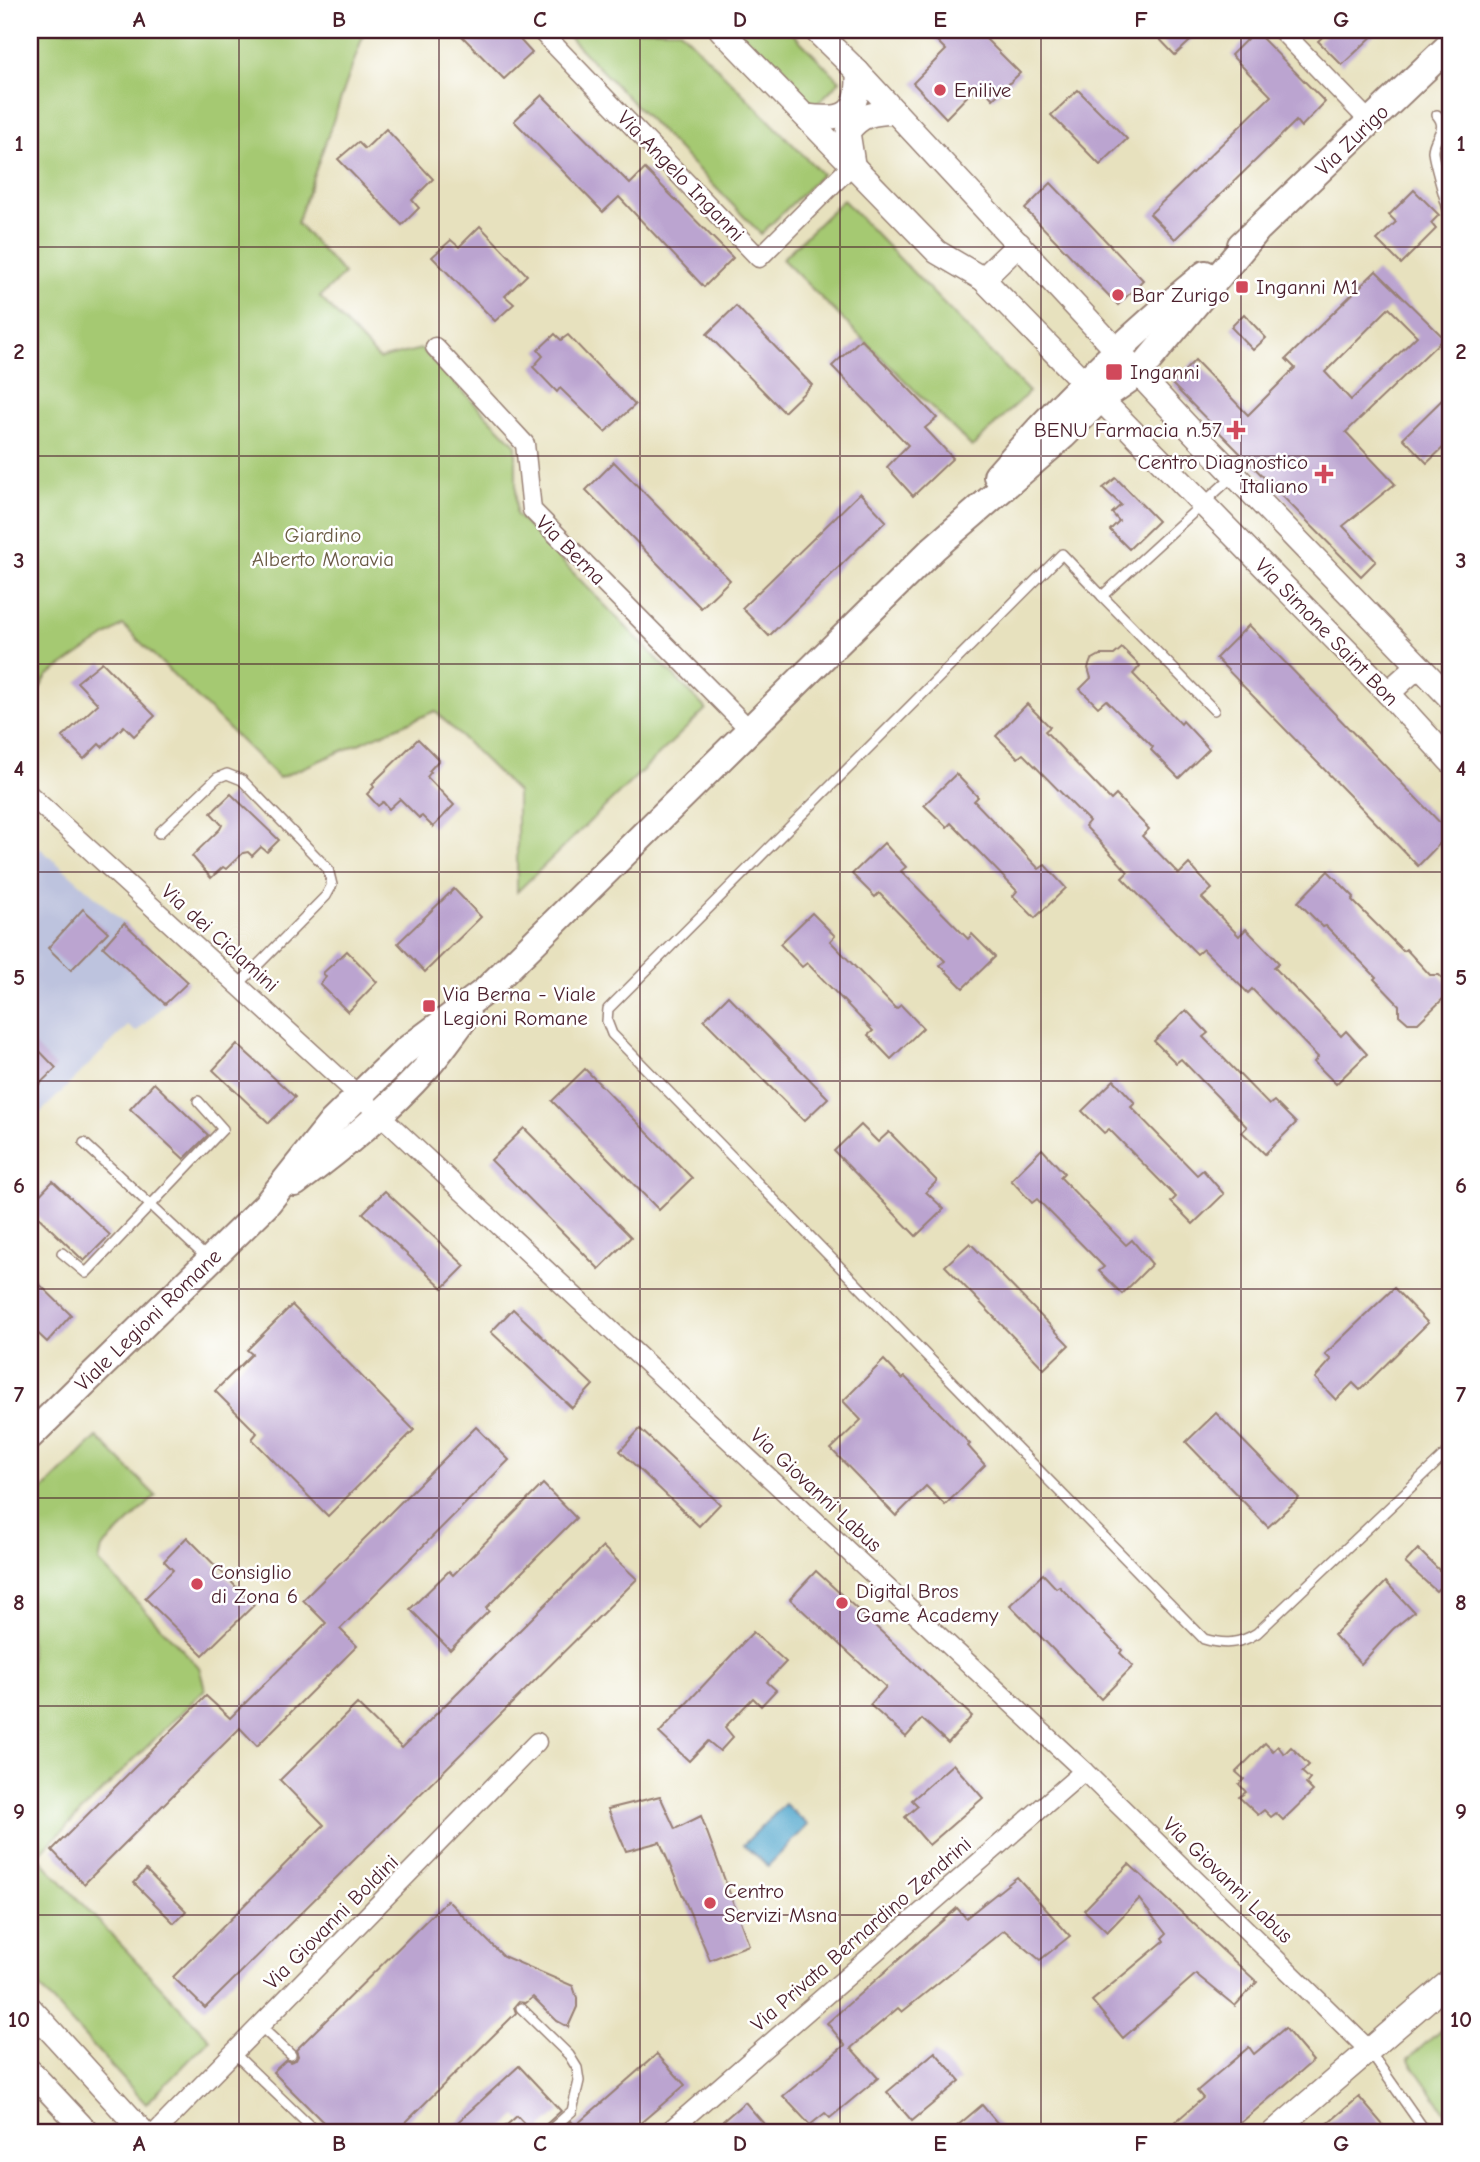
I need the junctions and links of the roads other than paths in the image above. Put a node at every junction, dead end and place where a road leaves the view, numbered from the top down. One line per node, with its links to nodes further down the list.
1 (540, 30): 11 (street, Via Angelo Inganni)
2 (721, 30): 9 (street)
3 (816, 30): 6 (street)
4 (1281, 30): 10 (street)
5 (1450, 45): 10 (main road, Via Zurigo)
6 (858, 72): 7 (street); 9 (street)
7 (895, 112): 11 (street); 14 (street)
8 (1437, 115): 12 (lane)
9 (806, 116): 11 (street)
10 (1370, 122): 13 (main road, Via Zurigo)
11 (853, 164): 15 (street)
12 (1450, 217)
13 (1254, 234): 17 (main road, Via Zurigo); 18 (main road, Via Zurigo)
14 (1019, 244): 15 (street); 17 (street)
15 (983, 279): 19 (street)
16 (435, 347): 27 (street, Via Berna)
17 (1117, 350): 18 (street, Via Simone Saint Bon); 19 (main road)
18 (1138, 373): 19 (main road); 20 (street, Via Simone Saint Bon)
19 (1091, 391): 21 (street, Via Simone Saint Bon); 27 (main road)
20 (1234, 475): 21 (lane); 23 (street, Via Simone Saint Bon)
21 (1202, 504): 22 (lane); 24 (street, Via Simone Saint Bon)
22 (1102, 596): 26 (lane); 42 (lane)
23 (1418, 666): 24 (street); 25 (street, Via Simone Saint Bon)
24 (1388, 693): 28 (street, Via Simone Saint Bon)
25 (1450, 698)
26 (1214, 710)
27 (750, 730): 32 (main road)
28 (1450, 761)
29 (32, 803): 31 (street, Via dei Ciclamini)
30 (159, 833): 31 (lane)
31 (238, 985): 33 (street, Via dei Ciclamini)
32 (485, 991): 33 (main road); 35 (main road)
33 (359, 1096): 35 (street, Via dei Ciclamini); 38 (main road, Viale Legioni Romane)
34 (198, 1101): 37 (lane)
35 (379, 1114): 38 (main road, Viale Legioni Romane); 44 (street, Via Giovanni Labus)
36 (84, 1143): 37 (lane)
37 (152, 1205): 39 (lane); 40 (lane)
38 (266, 1205): 40 (main road, Viale Legioni Romane)
39 (62, 1254)
40 (210, 1260): 41 (main road, Viale Legioni Romane)
41 (30, 1436)
42 (1450, 1450)
43 (537, 1742): 48 (street, Via Giovanni Boldini)
44 (1084, 1771): 49 (street, Via Giovanni Labus); 63 (street, Via Privata Bernardino Zendrini)
45 (1450, 1981): 49 (street)
46 (30, 2008): 53 (street)
47 (521, 2008): 62 (lane)
48 (260, 2026): 50 (street, Via Giovanni Boldini); 51 (lane)
49 (1369, 2050): 64 (street); 65 (lane)
50 (234, 2053): 55 (lane); 60 (street, Via Giovanni Boldini)
51 (290, 2055)
52 (30, 2071): 58 (street)
53 (102, 2090): 58 (street); 59 (street)
54 (294, 2093): 55 (lane)
55 (285, 2102): 57 (lane)
56 (315, 2114): 57 (lane)
57 (306, 2123): 61 (lane)
58 (80, 2125)
59 (143, 2132)
60 (156, 2132)
61 (316, 2132)
62 (548, 2132)
63 (668, 2132)
64 (1274, 2132)
65 (1426, 2132)

